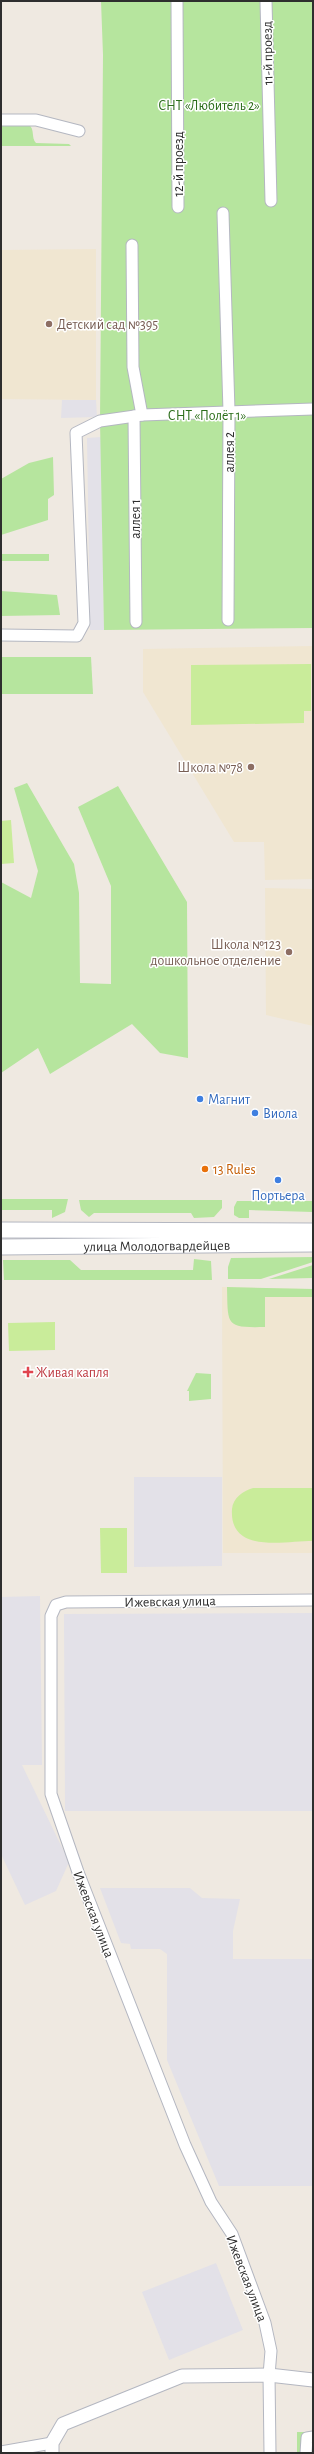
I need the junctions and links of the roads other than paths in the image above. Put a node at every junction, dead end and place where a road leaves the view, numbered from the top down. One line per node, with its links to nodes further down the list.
1 (177, 1): 6 (street, 12-й проезд)
2 (266, 1): 5 (street, 11-й проезд)
3 (1, 120): 4 (street)
4 (79, 131)
5 (270, 201)
6 (178, 208)
7 (223, 213): 10 (street, аллея 2)
8 (132, 245): 11 (street, аллея 1)
9 (313, 409): 10 (street)
10 (229, 411): 11 (street); 12 (street, аллея 2)
11 (138, 416): 13 (street, аллея 1); 14 (street)
12 (228, 620)
13 (136, 622)
14 (1, 635)
15 (1, 1230): 16 (main road, улица Молодогвардейцев)
16 (313, 1231)
17 (313, 1244): 18 (main road, улица Молодогвардейцев)
18 (1, 1247)
19 (313, 1600): 20 (street, Ижевская улица)
20 (269, 2375): 21 (street); 23 (street); 25 (street, Ижевская улица)
21 (313, 2380)
22 (310, 2437): 26 (street)
23 (52, 2448): 24 (street)
24 (1, 2452)
25 (270, 2453)
26 (306, 2453)

